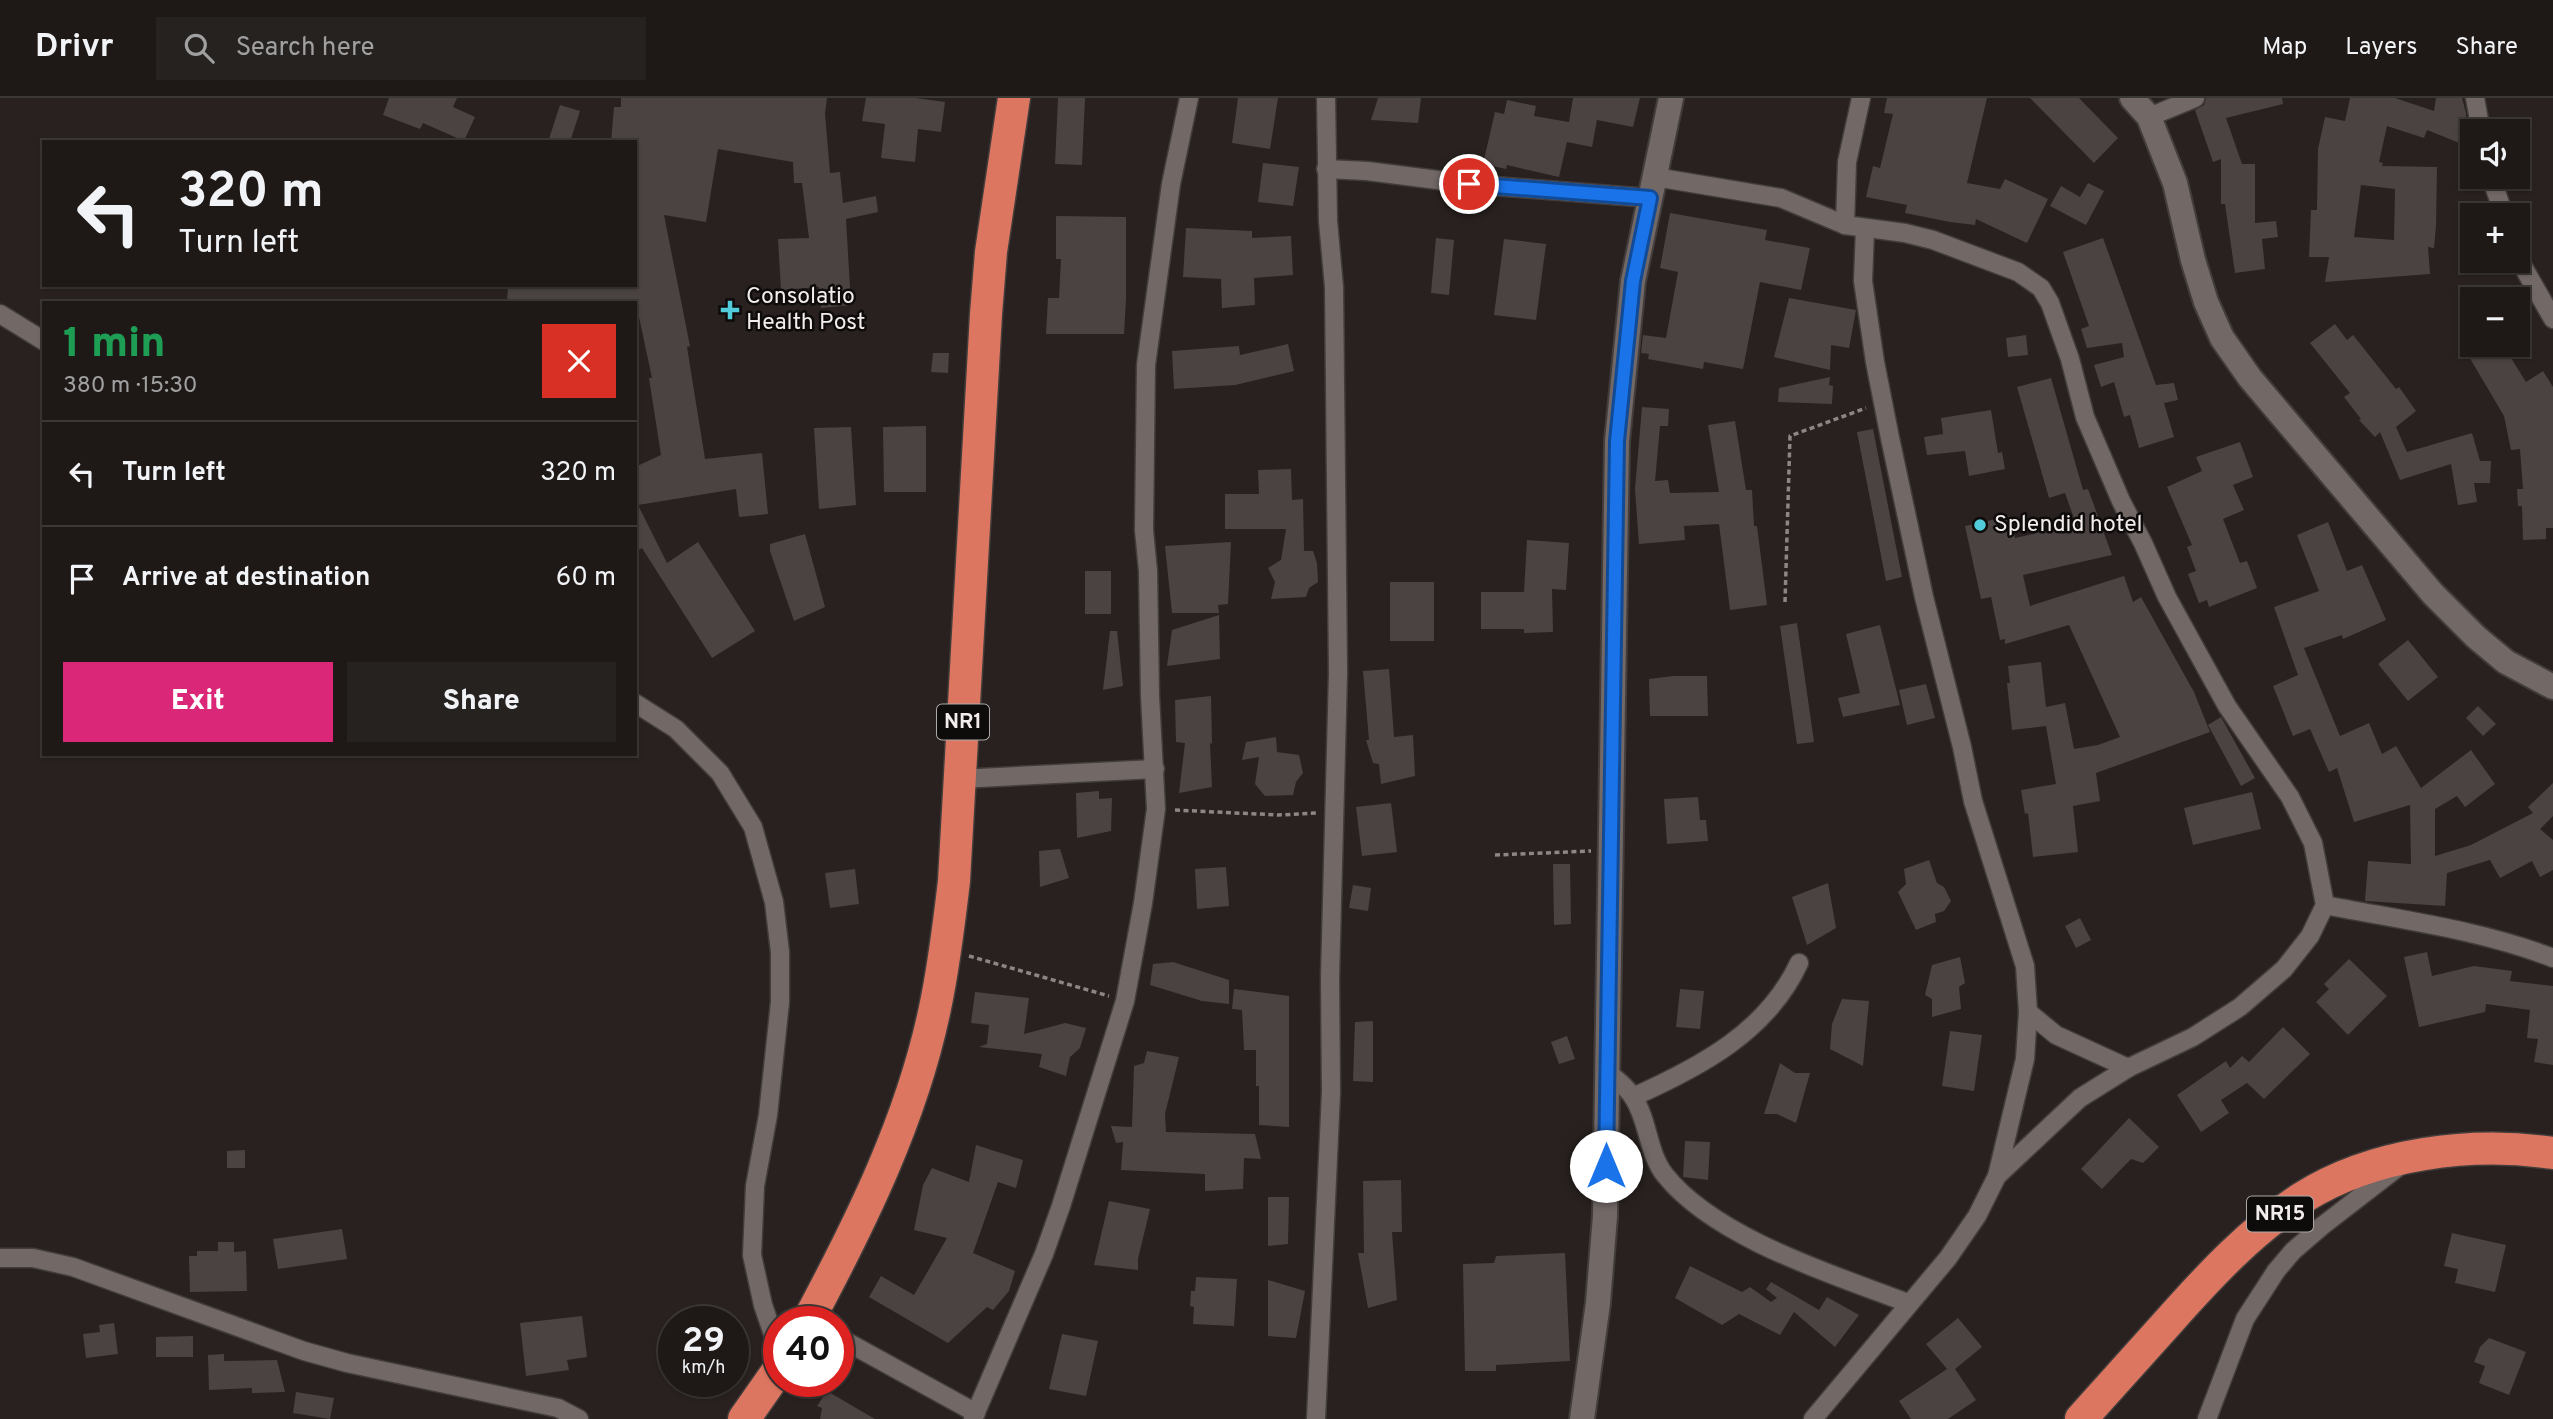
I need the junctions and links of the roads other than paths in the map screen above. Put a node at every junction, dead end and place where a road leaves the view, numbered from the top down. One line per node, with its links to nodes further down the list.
1 (1014, 98): 22 (highway, NR1)
2 (1189, 98): 21 (street)
3 (1326, 98): 11 (street)
4 (1671, 98): 12 (street)
5 (1861, 98): 13 (street)
6 (2132, 98): 9 (street)
7 (2194, 98): 9 (street)
8 (2475, 98): 10 (street)
9 (2149, 117): 19 (street)
10 (2479, 119)
11 (1326, 169): 12 (street); 42 (street)
12 (1653, 187): 13 (street); 28 (street)
13 (1845, 225): 14 (street)
14 (1865, 229): 23 (street); 26 (street)
15 (2525, 273): 17 (street)
16 (0, 314): 18 (street)
17 (2553, 319)
18 (42, 340)
19 (2553, 687)
20 (637, 704): 35 (street)
21 (1155, 769): 22 (street); 39 (street)
22 (960, 779): 36 (highway, NR1)
23 (2325, 905): 24 (street); 27 (street)
24 (2553, 958)
25 (1799, 963): 29 (street)
26 (2028, 1012): 27 (street); 32 (street)
27 (2128, 1068): 32 (street)
28 (1606, 1071): 29 (street); 43 (street)
29 (1633, 1097): 34 (street)
30 (2553, 1153): 31 (highway, NR15)
31 (2412, 1156): 45 (highway, NR15); 46 (street)
32 (1997, 1176): 34 (street)
33 (0, 1258): 40 (street)
34 (1908, 1303): 44 (street)
35 (763, 1306)
36 (816, 1306)
37 (854, 1346): 39 (street)
38 (763, 1391): 41 (highway)
39 (974, 1416)
40 (579, 1419)
41 (744, 1419)
42 (1316, 1419)
43 (1582, 1419)
44 (1813, 1419)
45 (2081, 1419)
46 (2207, 1419)

